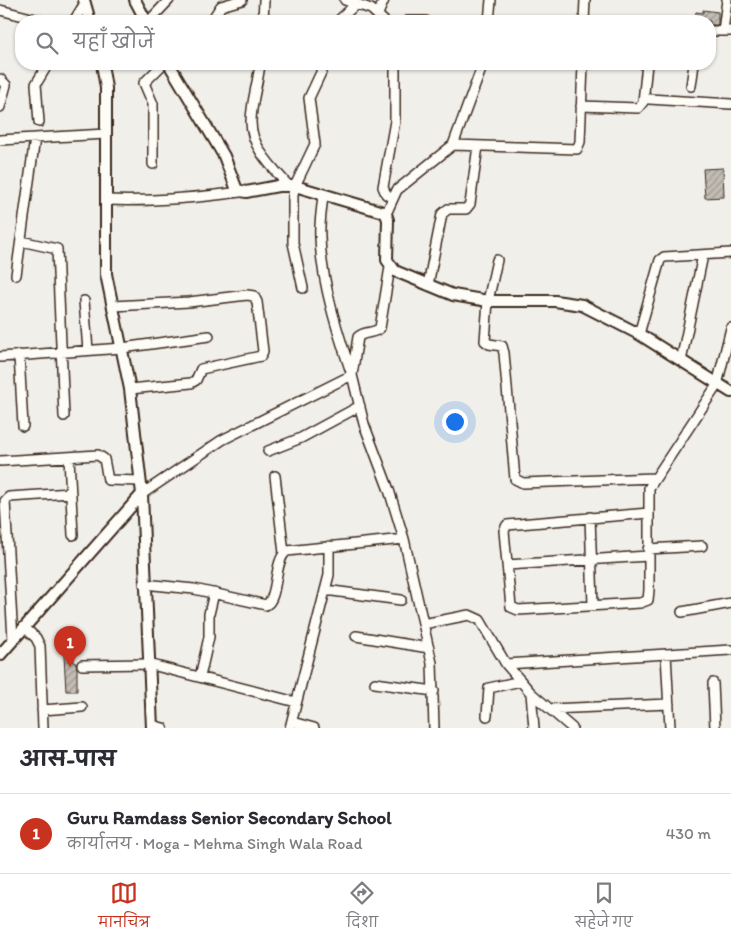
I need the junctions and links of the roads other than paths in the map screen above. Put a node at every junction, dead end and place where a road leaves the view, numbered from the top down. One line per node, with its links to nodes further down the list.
1 (135, 0): 17 (street)
2 (169, 0): 18 (street)
3 (242, 0): 19 (street)
4 (264, 0): 20 (street)
5 (344, 0): 11 (street)
6 (384, 0): 13 (street)
7 (491, 0): 22 (street)
8 (585, 0): 23 (street)
9 (727, 0): 24 (street)
10 (84, 1): 15 (street); 16 (street)
11 (355, 5): 13 (street); 21 (street)
12 (0, 10): 14 (street)
13 (378, 14)
14 (20, 15)
15 (77, 15)
16 (88, 15)
17 (144, 15)
18 (154, 15)
19 (215, 15)
20 (263, 15)
21 (344, 15)
22 (490, 15)
23 (584, 15)
24 (727, 31)
25 (44, 70): 42 (street)
26 (103, 70): 43 (street)
27 (156, 70): 48 (street)
28 (173, 70): 50 (street)
29 (259, 70): 49 (street)
30 (322, 70): 49 (street)
31 (395, 70): 52 (street)
32 (481, 70): 46 (street)
33 (583, 70): 40 (street)
34 (646, 70): 40 (street)
35 (693, 70): 37 (street)
36 (0, 79): 41 (street)
37 (691, 86)
38 (649, 99): 39 (street)
39 (731, 104)
40 (581, 106): 47 (street)
41 (0, 107)
42 (39, 122)
43 (106, 134): 44 (street); 53 (street)
44 (35, 138): 45 (street); 55 (street)
45 (0, 140)
46 (453, 145): 47 (street); 52 (street)
47 (478, 146): 61 (street)
48 (153, 164)
49 (291, 186): 50 (street); 51 (street); 62 (street)
50 (240, 192): 53 (street)
51 (323, 195): 54 (street); 76 (street)
52 (392, 198): 54 (street)
53 (106, 200): 65 (street)
54 (386, 214): 59 (street)
55 (21, 242): 60 (street); 72 (street)
56 (731, 253): 57 (street)
57 (703, 255): 67 (street); 75 (street)
58 (497, 260): 64 (street)
59 (390, 267): 61 (street); 76 (street)
60 (16, 275)
61 (428, 285): 64 (street)
62 (303, 288)
63 (84, 301): 70 (street)
64 (488, 301): 67 (street); 87 (street)
65 (113, 306): 69 (street); 78 (street)
66 (731, 328): 71 (street)
67 (639, 334): 75 (street)
68 (209, 336): 69 (street)
69 (122, 348): 70 (street); 78 (street)
70 (88, 350): 72 (street)
71 (728, 350): 77 (street)
72 (62, 352): 73 (street); 81 (street)
73 (19, 355): 74 (street); 82 (street)
74 (0, 357)
75 (681, 361): 77 (street)
76 (352, 375): 80 (street); 90 (street)
77 (717, 385): 79 (street); 87 (street)
78 (130, 388): 88 (street)
79 (731, 392)
80 (360, 406): 83 (street); 94 (street)
81 (64, 416)
82 (23, 426)
83 (268, 451)
84 (69, 458): 85 (street); 88 (street); 89 (street)
85 (0, 461)
86 (275, 476): 97 (street)
87 (654, 478): 91 (street)
88 (140, 481): 90 (street)
89 (71, 493): 93 (street); 111 (street)
90 (142, 494): 101 (street); 109 (street)
91 (649, 513): 92 (street); 98 (street)
92 (590, 517): 99 (street); 100 (street)
93 (73, 535)
94 (404, 539): 95 (street); 108 (street)
95 (329, 546): 97 (street); 102 (street)
96 (702, 546): 98 (street)
97 (284, 553): 103 (street)
98 (648, 553): 99 (street); 106 (street)
99 (592, 559): 100 (street); 106 (street)
100 (508, 565): 106 (street)
101 (144, 584): 103 (street); 116 (street)
102 (325, 590): 104 (street); 125 (street)
103 (214, 593): 119 (street)
104 (401, 600)
105 (731, 603): 107 (street)
106 (593, 605)
107 (682, 612)
108 (423, 624): 112 (street); 117 (street)
109 (24, 627): 111 (street); 129 (street)
110 (356, 636): 112 (street)
111 (13, 639): 114 (street)
112 (429, 648): 123 (street)
113 (731, 650): 115 (street)
114 (0, 654)
115 (666, 654): 117 (street); 126 (street)
116 (148, 664): 118 (street); 119 (street); 132 (street)
117 (506, 664): 120 (street)
118 (82, 665)
119 (200, 677): 125 (street)
120 (521, 681): 124 (street); 130 (street)
121 (376, 683): 123 (street)
122 (713, 683): 140 (street)
123 (434, 691): 136 (street)
124 (531, 693): 128 (street); 137 (street)
125 (296, 702): 131 (street)
126 (669, 704): 128 (street); 139 (street)
127 (82, 707): 129 (street)
128 (550, 709): 138 (street)
129 (42, 710): 133 (street)
130 (487, 716)
131 (291, 725): 135 (street)
132 (152, 727): 134 (street)
133 (43, 728)
134 (163, 728)
135 (314, 728)
136 (434, 728)
137 (534, 728)
138 (572, 728)
139 (670, 728)
140 (715, 728)

